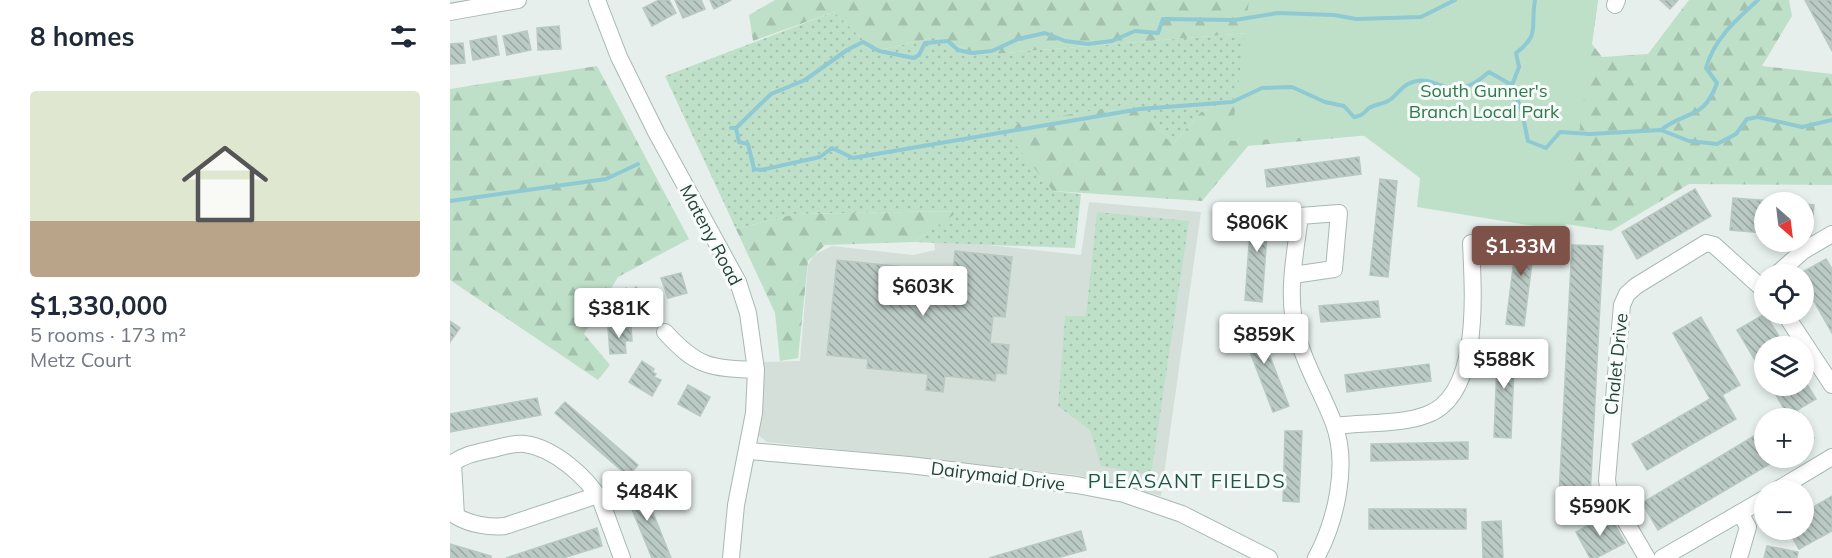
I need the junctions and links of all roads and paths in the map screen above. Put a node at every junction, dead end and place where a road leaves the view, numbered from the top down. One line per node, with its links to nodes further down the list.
1 (518, 0): 3 (street)
2 (597, 0): 11 (street, Mateny Road)
3 (450, 12)
4 (1832, 234): 6 (street)
5 (1472, 243): 13 (street)
6 (1788, 264)
7 (1293, 275): 13 (street)
8 (1754, 280): 24 (street, Chalet Drive)
9 (1792, 324): 12 (street)
10 (665, 332): 11 (street)
11 (756, 370): 14 (street, Mateny Road)
12 (1832, 385)
13 (1335, 426): 23 (street)
14 (749, 451): 21 (street, Mateny Road); 22 (street, Dairymaid Drive)
15 (1832, 457): 16 (street)
16 (1794, 480)
17 (598, 495): 17 (street); 20 (street)
18 (1754, 505): 19 (street)
19 (1740, 513): 25 (street); 26 (street)
20 (622, 558)
21 (731, 558)
22 (1269, 558)
23 (1316, 558)
24 (1647, 558)
25 (1662, 558)
26 (1739, 558)

